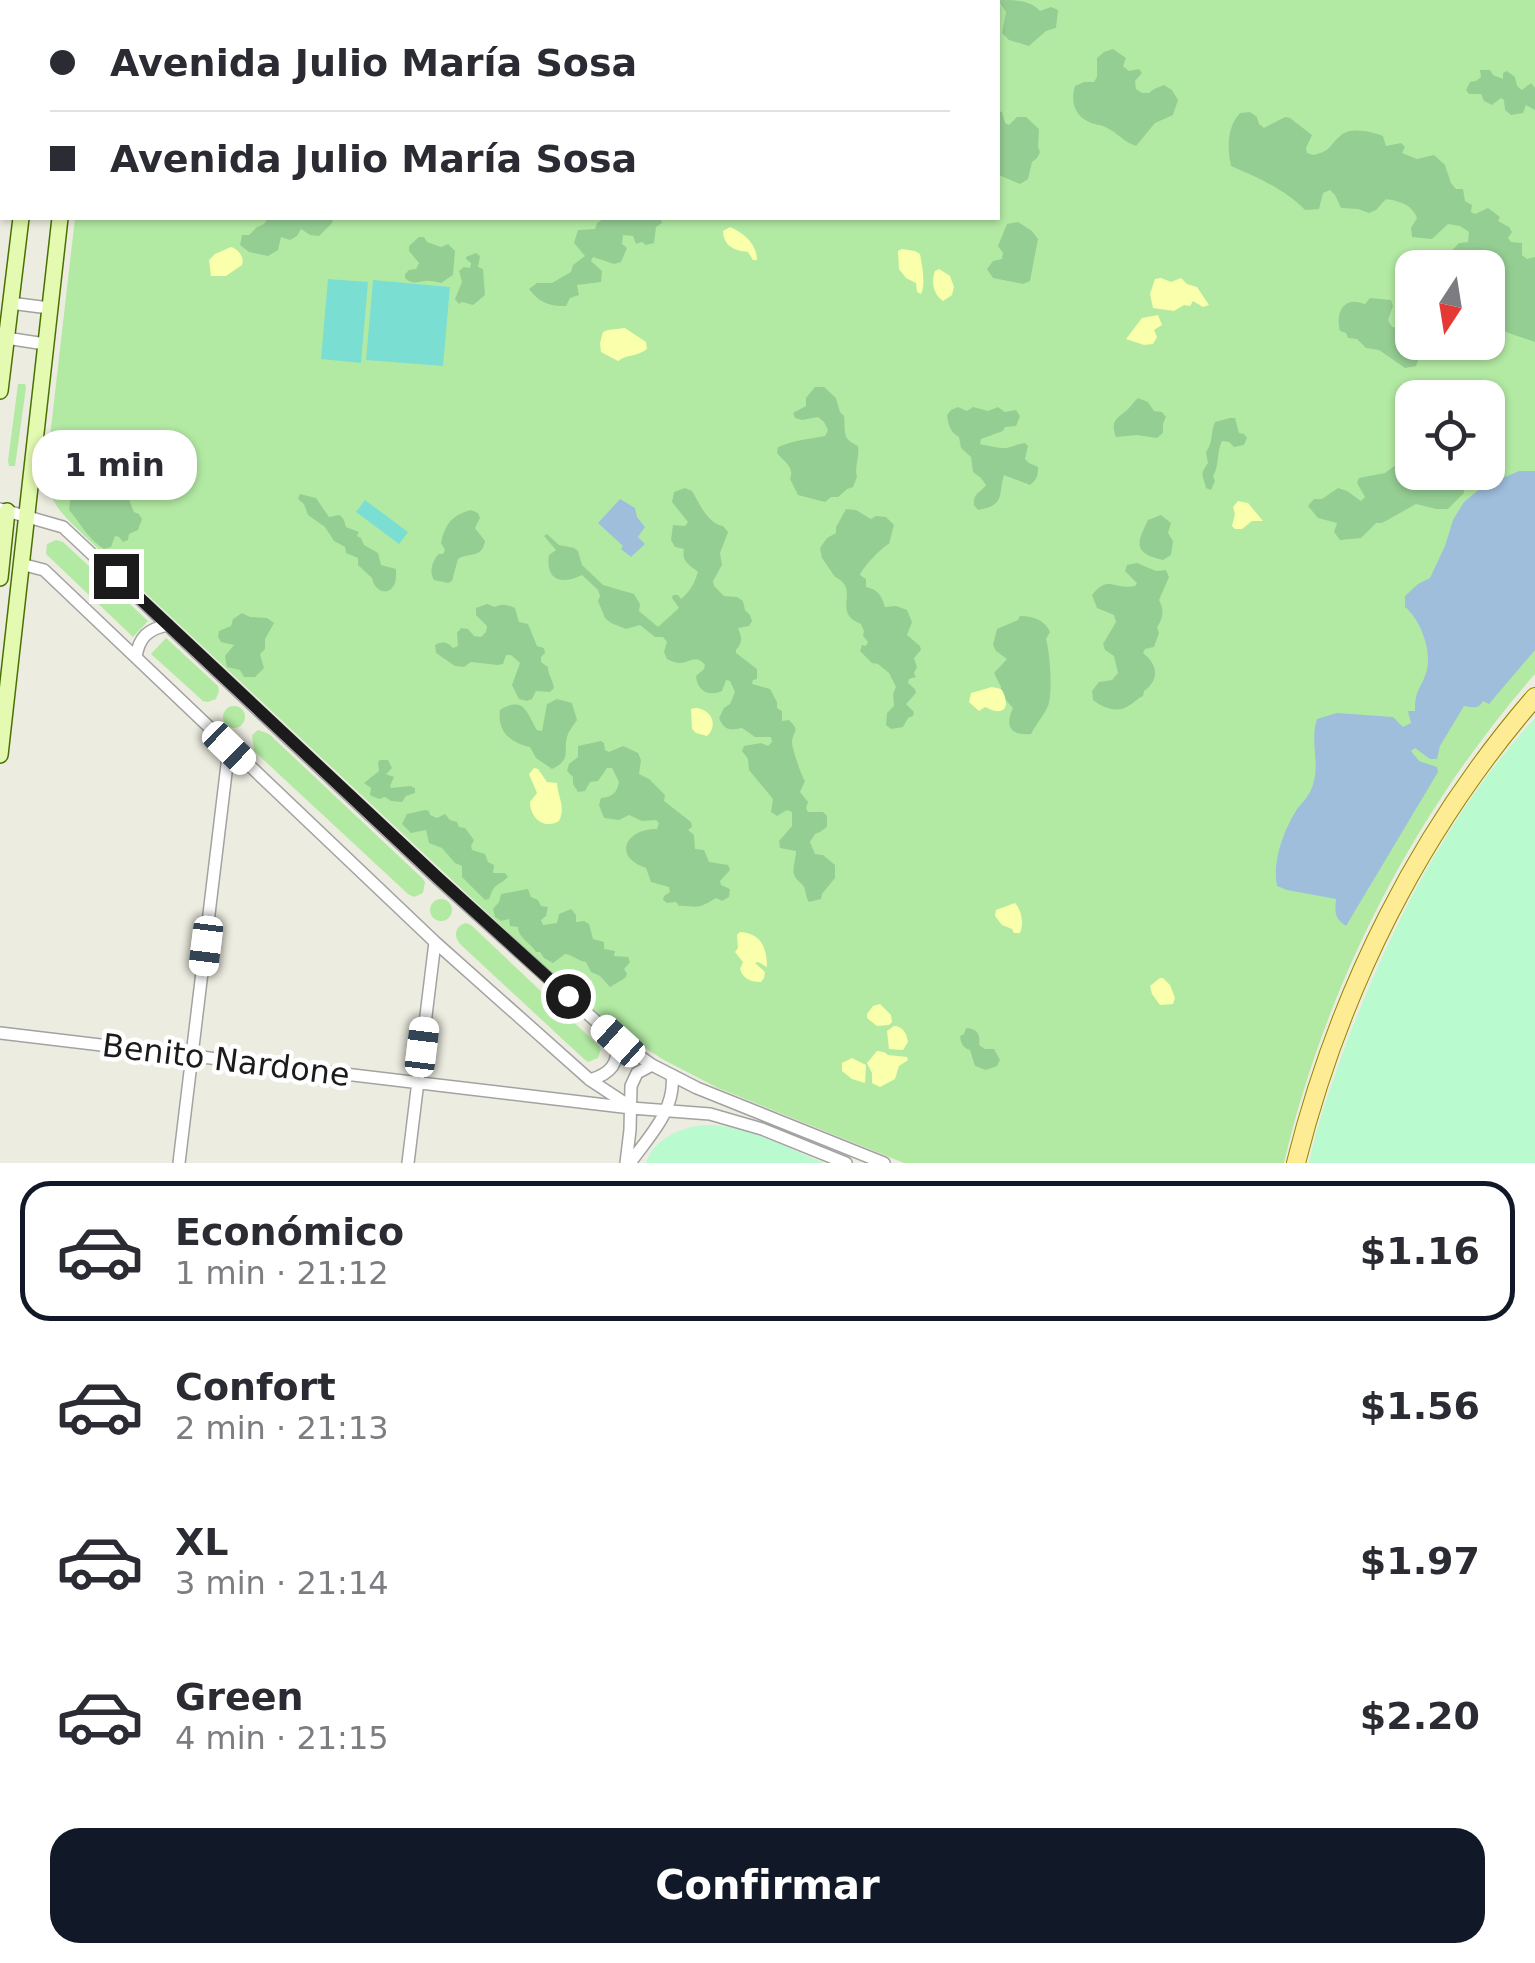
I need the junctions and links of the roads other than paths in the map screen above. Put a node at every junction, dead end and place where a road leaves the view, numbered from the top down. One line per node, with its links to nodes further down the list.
1 (20, 220): 3 (main road)
2 (60, 220): 4 (main road)
3 (8, 288): 4 (street); 5 (main road)
4 (49, 308): 6 (main road)
5 (6, 338): 6 (street); 7 (main road)
6 (45, 344): 9 (main road)
7 (0, 391)
8 (4, 510): 9 (street); 11 (main road)
9 (26, 515): 10 (main road); 12 (street)
10 (21, 564): 14 (street); 15 (main road)
11 (0, 578)
12 (168, 625): 14 (street); 21 (street)
13 (0, 654): 15 (main road)
14 (136, 657): 17 (street)
15 (6, 684): 18 (main road)
16 (1535, 697): 34 (main road)
17 (229, 748): 19 (street); 22 (street)
18 (0, 755)
19 (435, 942): 25 (street); 26 (street)
20 (0, 1033): 22 (street, Benito Nardone)
21 (618, 1041): 23 (street); 25 (street)
22 (192, 1056): 26 (street, Benito Nardone); 29 (street)
23 (652, 1066): 24 (street); 27 (street)
24 (672, 1075): 28 (street); 33 (street)
25 (590, 1080): 27 (street)
26 (418, 1082): 27 (street, Benito Nardone); 30 (street)
27 (632, 1108): 28 (street); 31 (street)
28 (667, 1111): 31 (street); 32 (street)
29 (180, 1163)
30 (408, 1163)
31 (628, 1163)
32 (846, 1163)
33 (884, 1163)
34 (1296, 1163)

